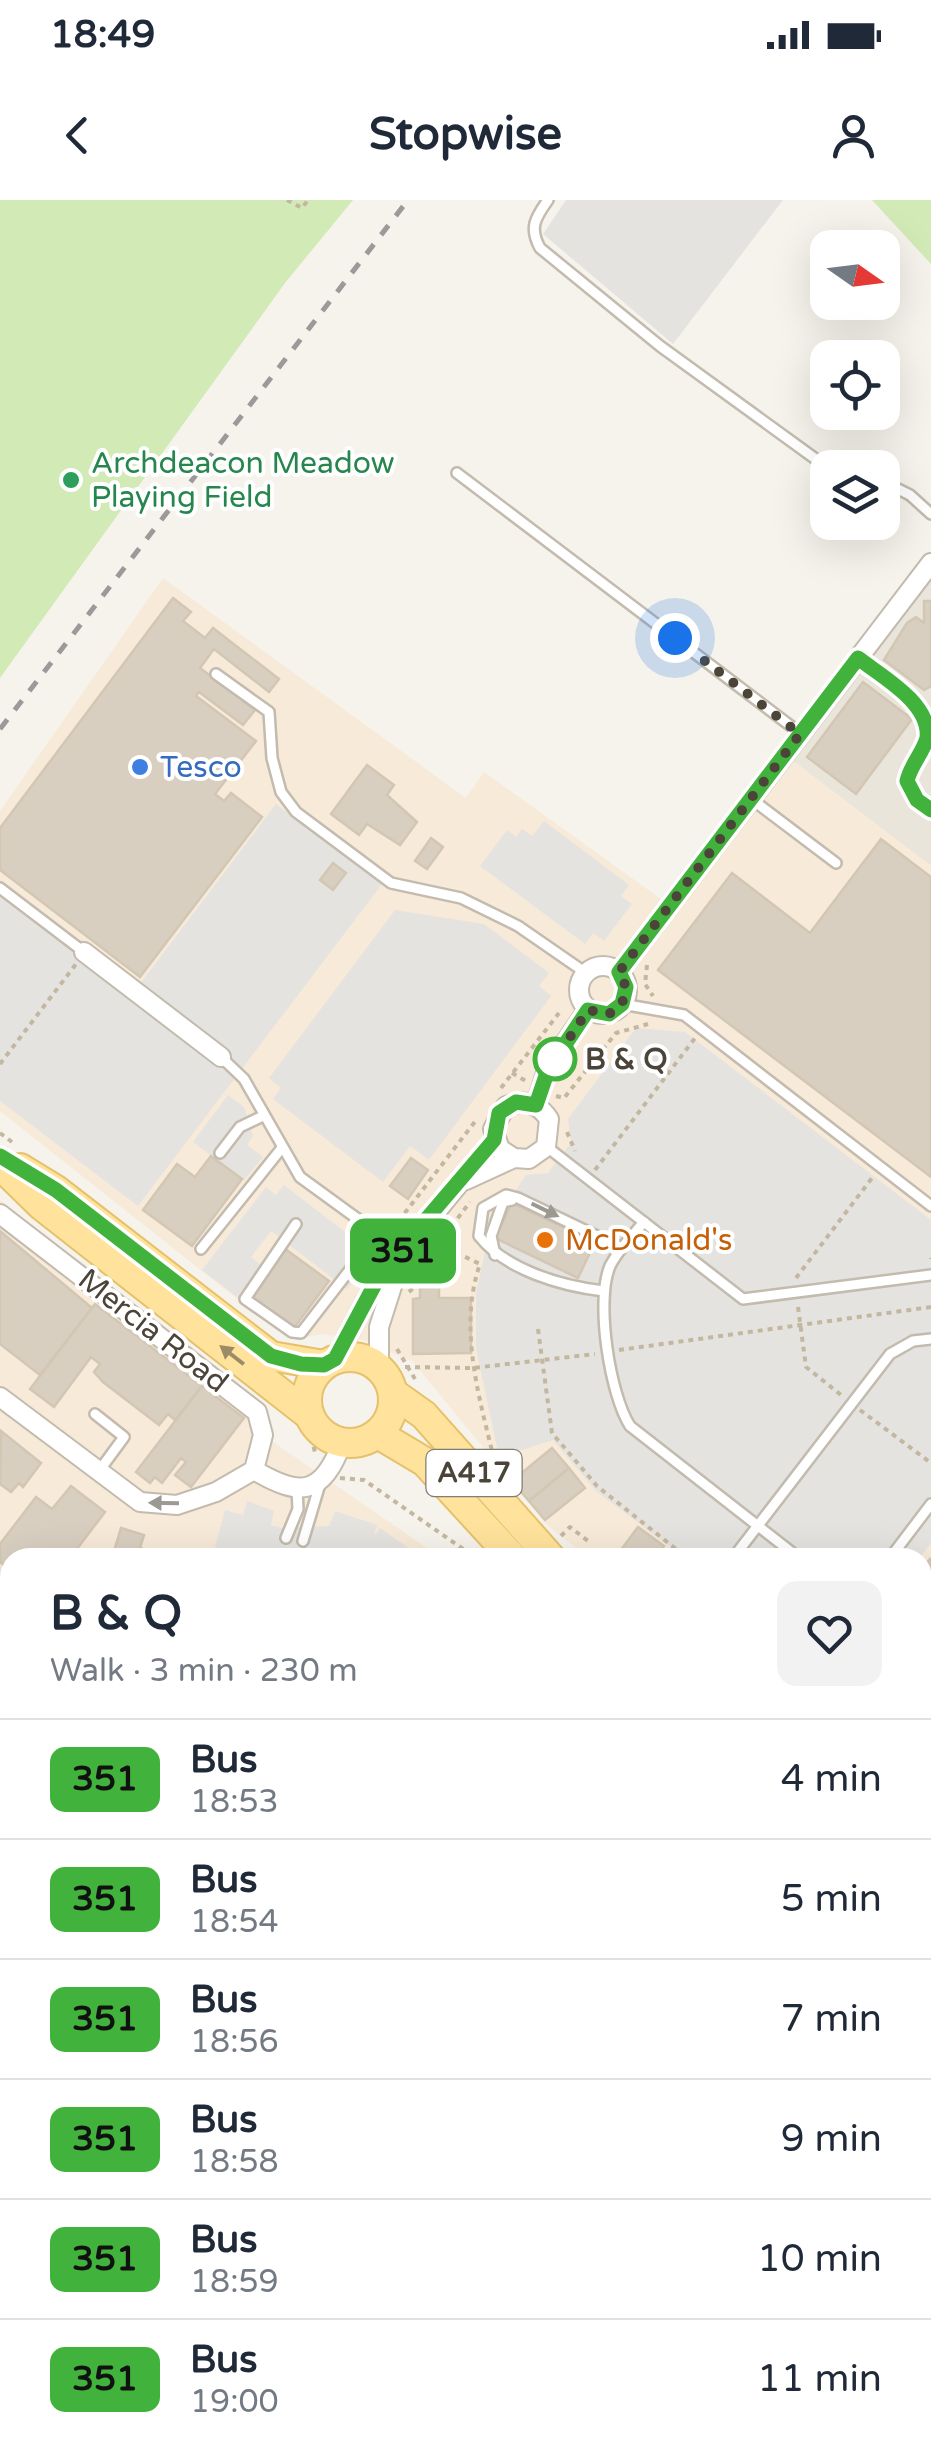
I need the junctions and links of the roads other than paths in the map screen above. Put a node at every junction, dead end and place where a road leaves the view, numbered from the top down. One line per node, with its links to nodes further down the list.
1 (548, 200): 2 (lane)
2 (810, 455)
3 (457, 473): 9 (lane)
4 (900, 489): 5 (lane)
5 (931, 514)
6 (931, 563): 7 (street)
7 (858, 658): 9 (street); 11 (lane)
8 (216, 674): 16 (lane)
9 (800, 734): 10 (street)
10 (750, 798): 12 (lane); 15 (street)
11 (931, 810)
12 (836, 862)
13 (0, 888): 14 (lane)
14 (84, 952): 19 (street)
15 (619, 972): 16 (street); 17 (street)
16 (586, 973): 18 (street)
17 (622, 1004): 18 (street); 31 (lane)
18 (588, 1010): 20 (street)
19 (221, 1056): 21 (lane)
20 (538, 1098): 22 (street); 23 (street)
21 (263, 1116): 24 (lane); 25 (lane)
22 (494, 1140): 27 (street); 29 (street)
23 (546, 1147): 27 (street); 33 (lane)
24 (281, 1149): 36 (lane); 37 (lane)
25 (220, 1153)
26 (0, 1156): 43 (main road, A417)
27 (514, 1158): 29 (street)
28 (0, 1165): 47 (main road, one-way to 28)
29 (461, 1182): 37 (street)
30 (518, 1198): 35 (lane, one-way to 35); 38 (lane); 38 (lane)
31 (931, 1206)
32 (0, 1214): 50 (street, Mercia Road)
33 (644, 1222): 35 (lane); 40 (lane)
34 (296, 1224): 39 (lane)
35 (622, 1248): 41 (lane)
36 (200, 1249)
37 (402, 1252): 43 (street); 44 (street)
38 (496, 1258): 41 (lane)
39 (352, 1268)
40 (931, 1276)
41 (604, 1291): 55 (lane)
42 (931, 1339): 55 (lane)
43 (330, 1362): 44 (main road, A417); 47 (main road)
44 (393, 1376): 48 (main road); 59 (main road, A417)
45 (0, 1397): 51 (street)
46 (95, 1414): 51 (lane)
47 (309, 1415): 49 (main road)
48 (378, 1434): 49 (main road); 58 (main road, A417)
49 (342, 1443): 52 (street)
50 (254, 1470): 51 (street, one-way to 51); 53 (street)
51 (99, 1471)
52 (326, 1478): 53 (street); 57 (lane)
53 (297, 1488): 56 (lane)
54 (931, 1504): 62 (lane)
55 (757, 1525): 60 (lane); 61 (lane)
56 (286, 1538)
57 (303, 1541)
58 (504, 1548)
59 (542, 1548)
60 (740, 1548)
61 (787, 1548)
62 (898, 1548)

